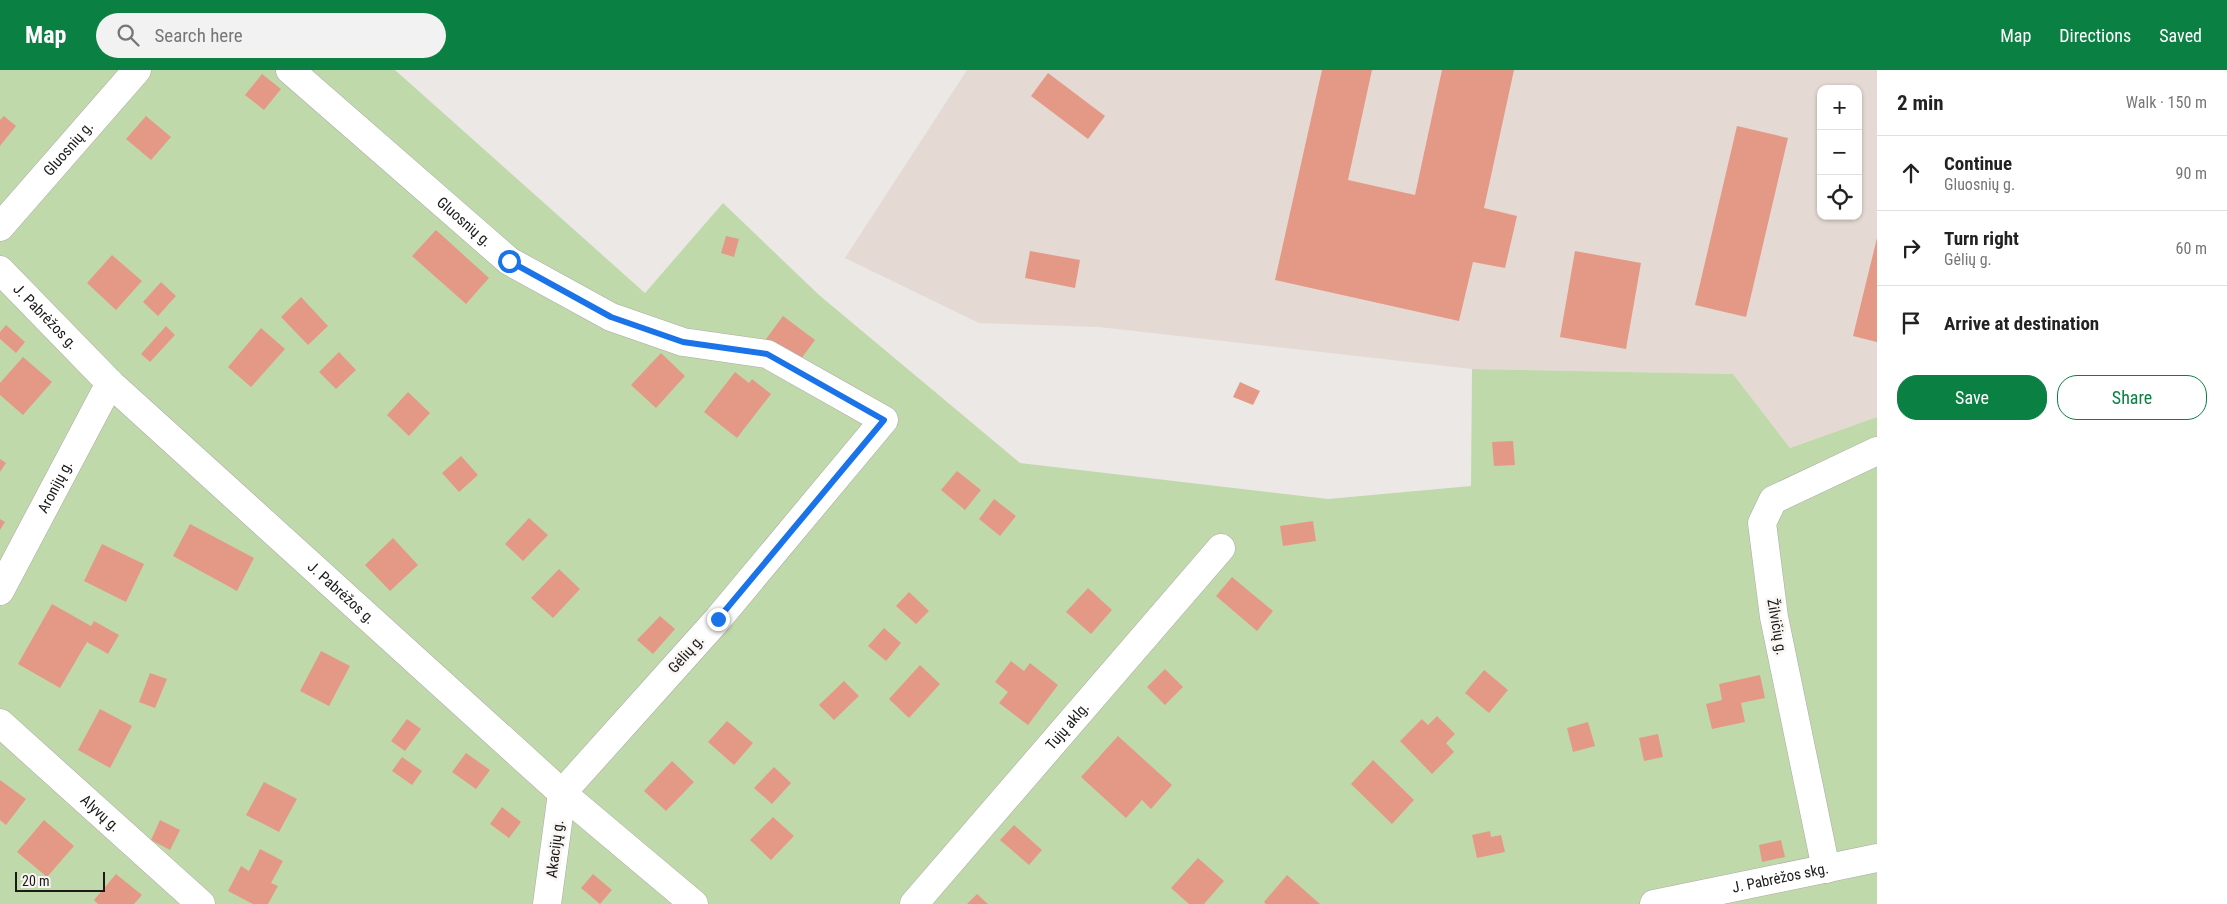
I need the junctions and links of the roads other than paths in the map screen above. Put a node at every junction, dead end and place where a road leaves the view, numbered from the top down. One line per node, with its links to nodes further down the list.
1 (137, 70): 3 (street, Gluosnių g.)
2 (290, 70): 6 (street, Gluosnių g.)
3 (0, 227)
4 (0, 270): 5 (street, J. Pabrėžos g.)
5 (110, 383): 9 (street, Aronijų g.); 11 (street, J. Pabrėžos g.)
6 (884, 420): 11 (street, Gėlių g.)
7 (1877, 451): 13 (street, Žilvičių g.)
8 (1221, 548): 17 (street, Tujų aklg.)
9 (0, 591)
10 (0, 723): 14 (street, Alyvų g.)
11 (562, 793): 15 (street, Akacijų g.); 16 (street, J. Pabrėžos g.)
12 (1877, 858): 13 (street, J. Pabrėžos skg.)
13 (1826, 868): 18 (street, J. Pabrėžos skg.)
14 (201, 904)
15 (547, 904)
16 (694, 904)
17 (914, 904)
18 (1654, 904)

